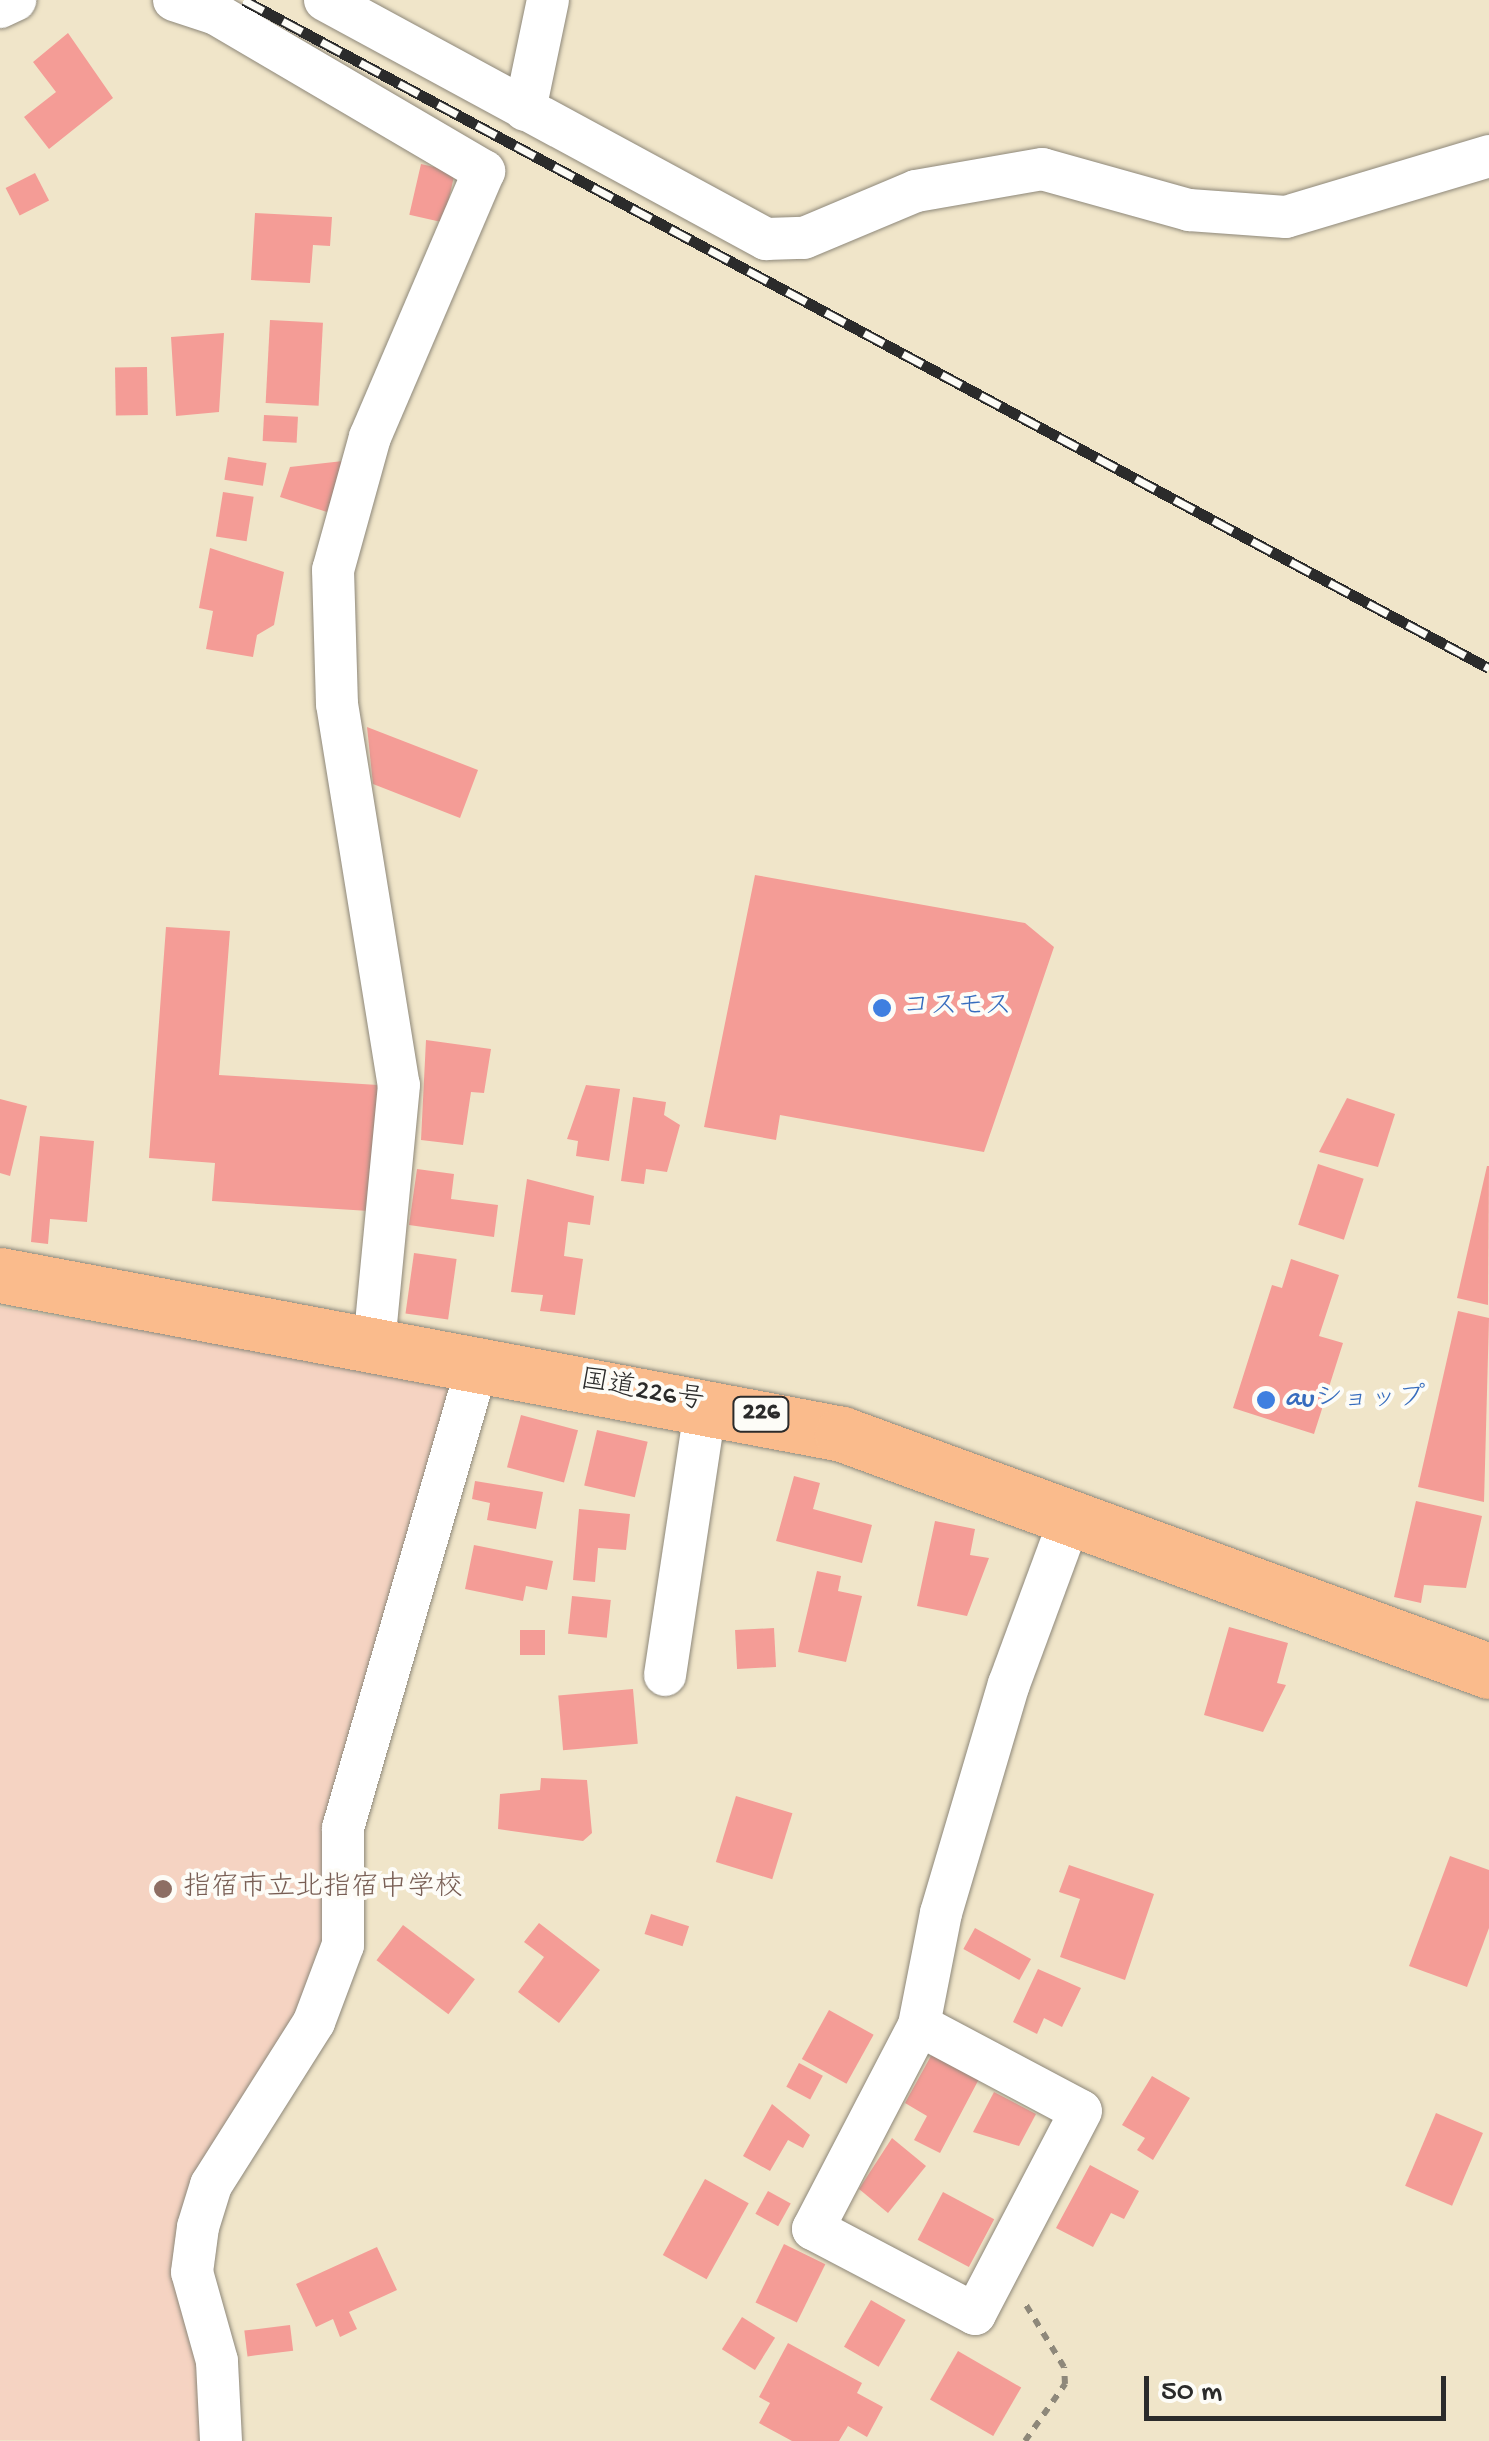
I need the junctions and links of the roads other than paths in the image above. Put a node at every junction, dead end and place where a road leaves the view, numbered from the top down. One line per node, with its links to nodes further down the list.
1 (15, 0): 5 (street)
2 (174, 0): 9 (street)
3 (326, 0): 6 (street)
4 (548, 0): 6 (street)
5 (0, 6)
6 (524, 110): 7 (street)
7 (1489, 156)
8 (0, 1275): 9 (highway, 国道226号 / 226)
9 (374, 1346): 10 (highway, 国道226号 / 226)
10 (478, 1364): 11 (highway, 国道226号 / 226); 16 (street)
11 (706, 1404): 12 (highway, 国道226号 / 226); 14 (street)
12 (1072, 1514): 13 (highway, 国道226号 / 226); 15 (street)
13 (1489, 1671)
14 (665, 1674)
15 (919, 2025): 15 (street)
16 (221, 2441)

